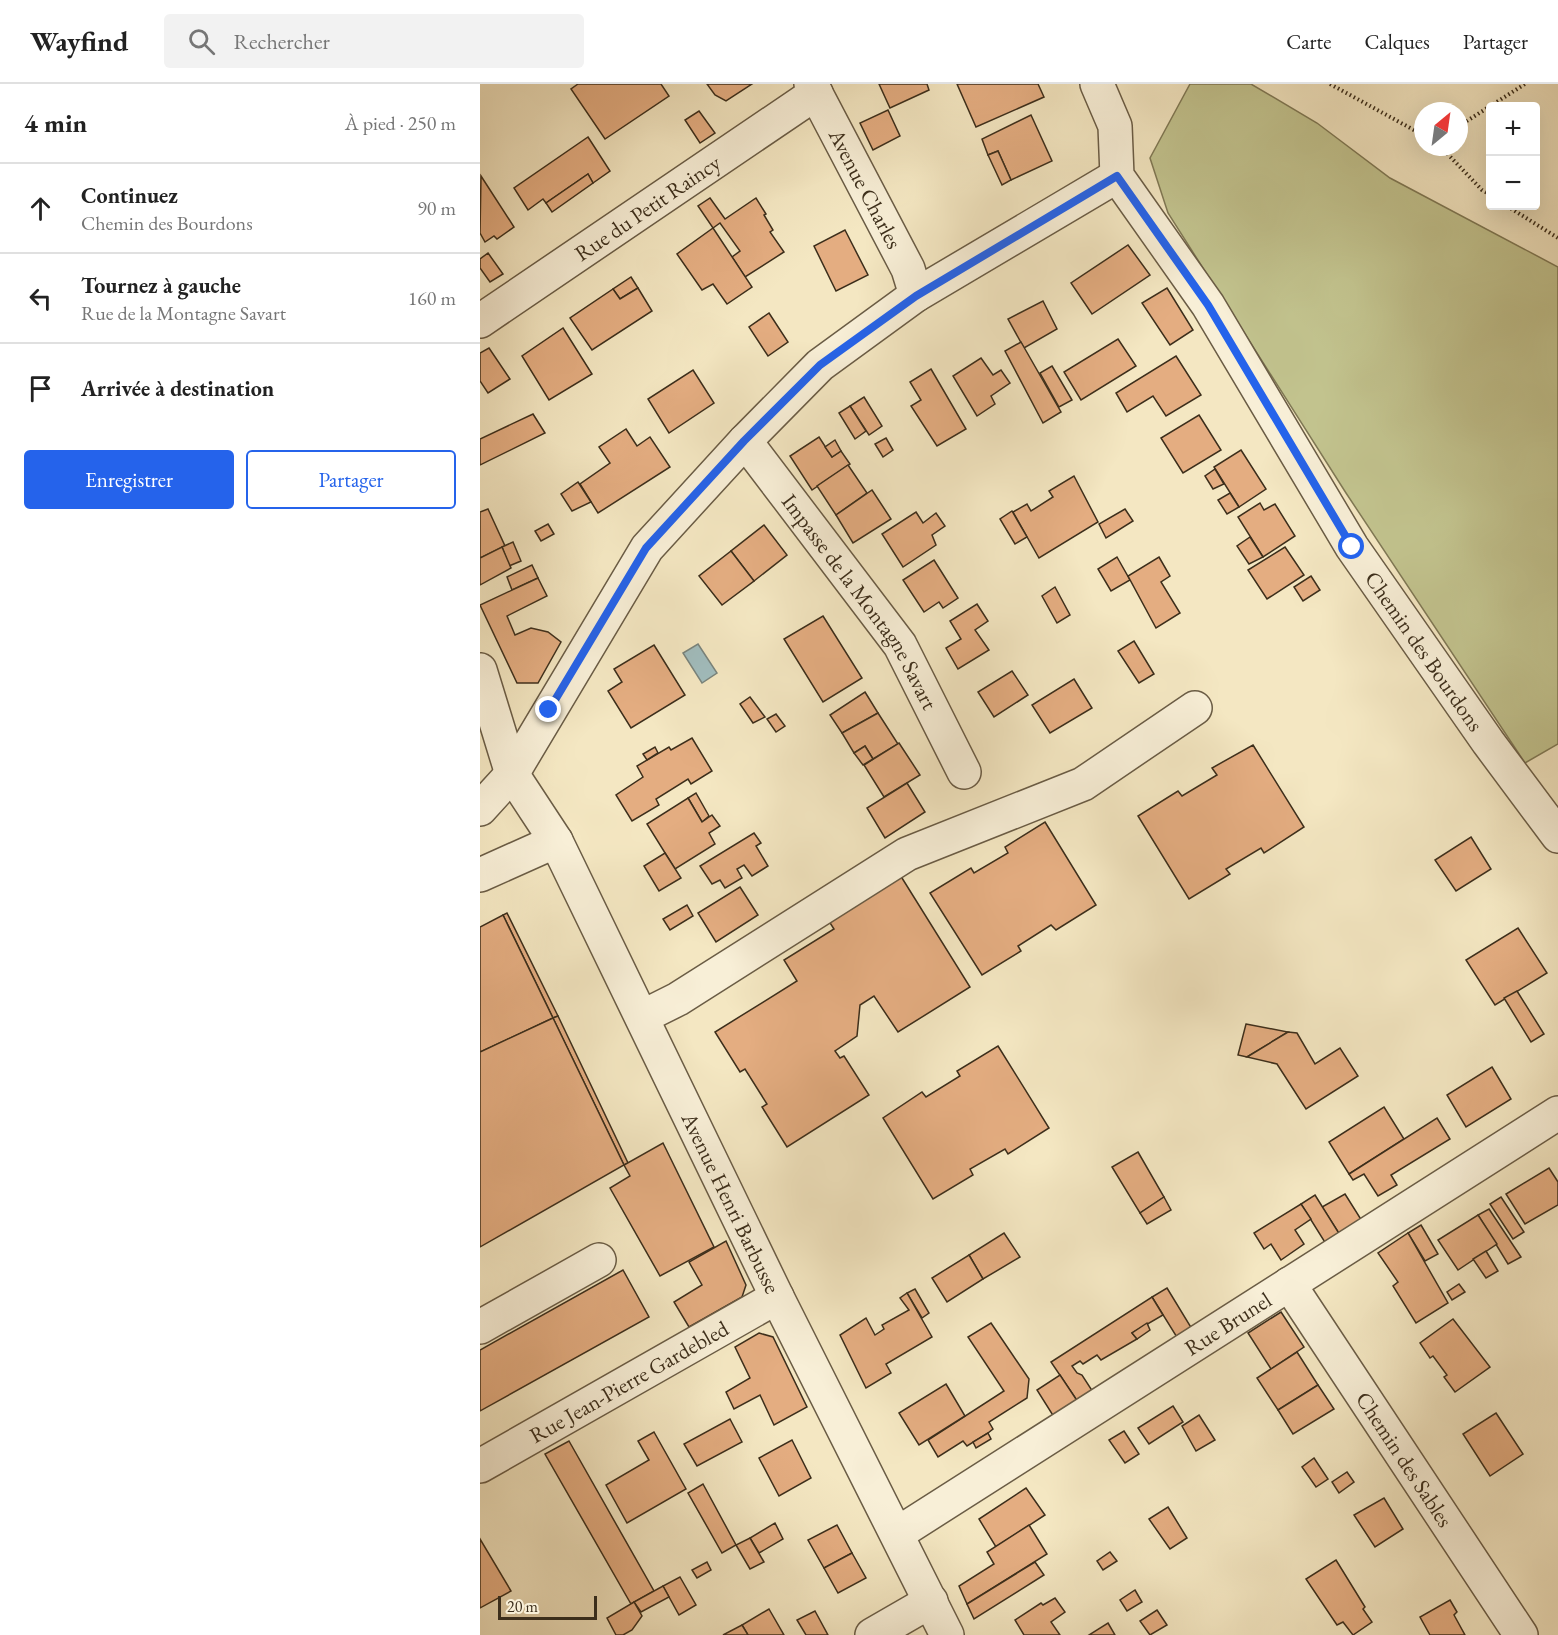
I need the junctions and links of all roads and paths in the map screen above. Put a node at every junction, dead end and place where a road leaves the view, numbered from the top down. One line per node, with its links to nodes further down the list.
1 (1097, 84): 8 (street)
2 (1330, 84): 6 (path)
3 (1525, 84): 5 (path)
4 (814, 88): 12 (street, Avenue Charles); 13 (street, Rue du Petit Raincy)
5 (1468, 120)
6 (1414, 130)
7 (1450, 156): 9 (path)
8 (1117, 176): 12 (street); 21 (street, Chemin des Bourdons)
9 (1486, 192)
10 (1513, 210): 11 (path)
11 (1558, 238)
12 (916, 296): 14 (street)
13 (480, 321)
14 (744, 441): 18 (street, Impasse de la Montagne Savart); 19 (street)
15 (480, 670): 19 (street, Avenue Henri Barbusse)
16 (1195, 708): 24 (street)
17 (480, 759): 19 (street)
18 (964, 771)
19 (512, 774): 20 (street); 22 (street, Avenue Henri Barbusse)
20 (480, 809)
21 (1558, 836)
22 (556, 841): 23 (street); 24 (street, Avenue Henri Barbusse)
23 (480, 875)
24 (642, 1017): 28 (street, Avenue Henri Barbusse)
25 (1558, 1113): 27 (street, Rue Brunel)
26 (599, 1260): 29 (street)
27 (1289, 1284): 31 (street, Rue Brunel); 35 (street, Chemin des Sables)
28 (777, 1297): 30 (street, Rue Jean-Pierre Gardebled); 31 (street, Avenue Henri Barbusse)
29 (480, 1327)
30 (480, 1466)
31 (897, 1534): 32 (street, Avenue Henri Barbusse)
32 (931, 1601): 33 (street); 34 (street, Avenue Henri Barbusse)
33 (872, 1635)
34 (947, 1635)
35 (1521, 1635)

